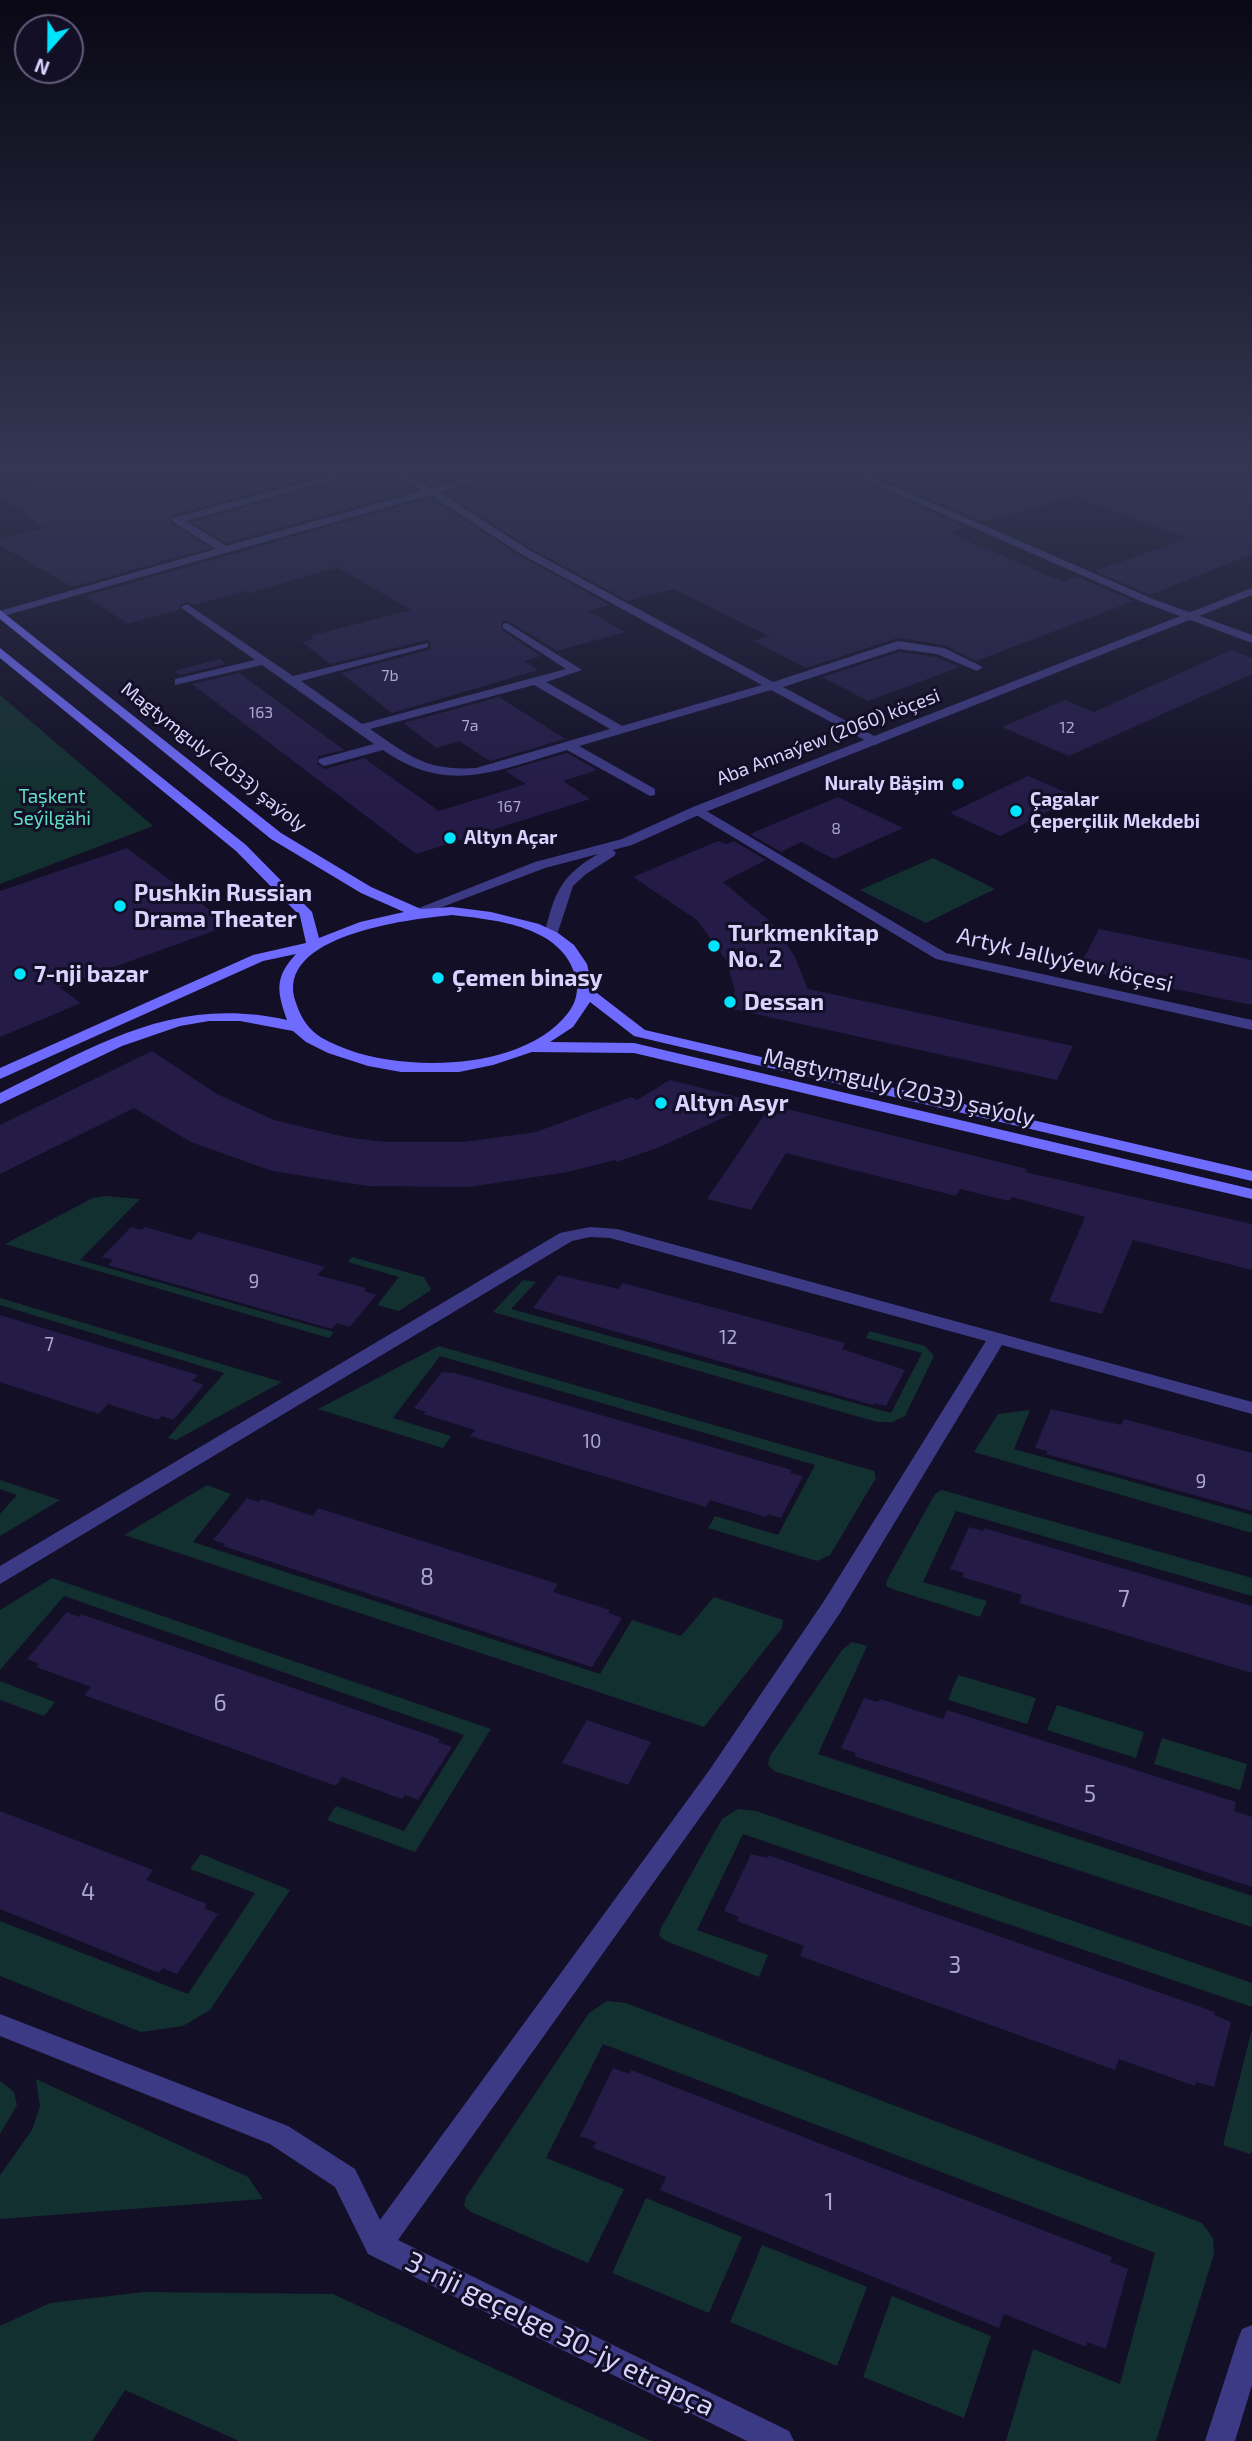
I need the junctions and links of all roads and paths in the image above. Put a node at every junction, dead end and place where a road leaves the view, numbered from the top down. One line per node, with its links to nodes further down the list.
1 (120, 580): 6 (street)
2 (576, 580): 17 (street)
3 (1104, 580): 7 (street)
4 (1252, 591): 7 (street, Aba Annaýew (2060) köçesi)
5 (187, 607): 12 (street)
6 (1, 614): 27 (main road, Magtymguly (2033) şaýoly)
7 (1188, 616): 9 (street); 20 (street, Aba Annaýew (2060) köçesi)
8 (507, 626): 16 (street)
9 (1252, 639)
10 (424, 645): 14 (street)
11 (0, 652): 29 (main road)
12 (264, 661): 14 (street); 15 (street)
13 (976, 667): 17 (street)
14 (291, 680): 18 (street)
15 (179, 682)
16 (537, 682): 18 (street); 19 (street)
17 (772, 686): 19 (street); 20 (street)
18 (360, 728): 21 (street)
19 (621, 730): 22 (street)
20 (874, 741): 25 (street, Aba Annaýew (2060) köçesi)
21 (385, 745): 22 (street); 23 (street)
22 (568, 745): 24 (street)
23 (324, 762)
24 (650, 792)
25 (698, 810): 26 (street, Aba Annaýew (2060) köçesi); 31 (street, Artyk Jallyýew köçesi)
26 (627, 842): 27 (street, Aba Annaýew (2060) köçesi); 28 (street)
27 (416, 912): 28 (main road); 29 (main road)
28 (551, 935): 30 (main road)
29 (314, 946): 32 (main road); 34 (main road)
30 (586, 992): 33 (main road); 36 (main road, Magtymguly (2033) şaýoly)
31 (1252, 1025)
32 (298, 1027): 33 (main road); 35 (main road)
33 (532, 1047): 37 (main road, Magtymguly (2033) şaýoly)
34 (0, 1074)
35 (0, 1099)
36 (1252, 1175)
37 (1252, 1194)
38 (997, 1338): 39 (street); 40 (street); 42 (street)
39 (1252, 1408)
40 (0, 1576)
41 (0, 2025): 42 (street)
42 (378, 2245): 44 (street, 3-nji geçelge 30-jy etrapça)
43 (1252, 2339): 45 (street)
44 (779, 2441)
45 (1220, 2441)

